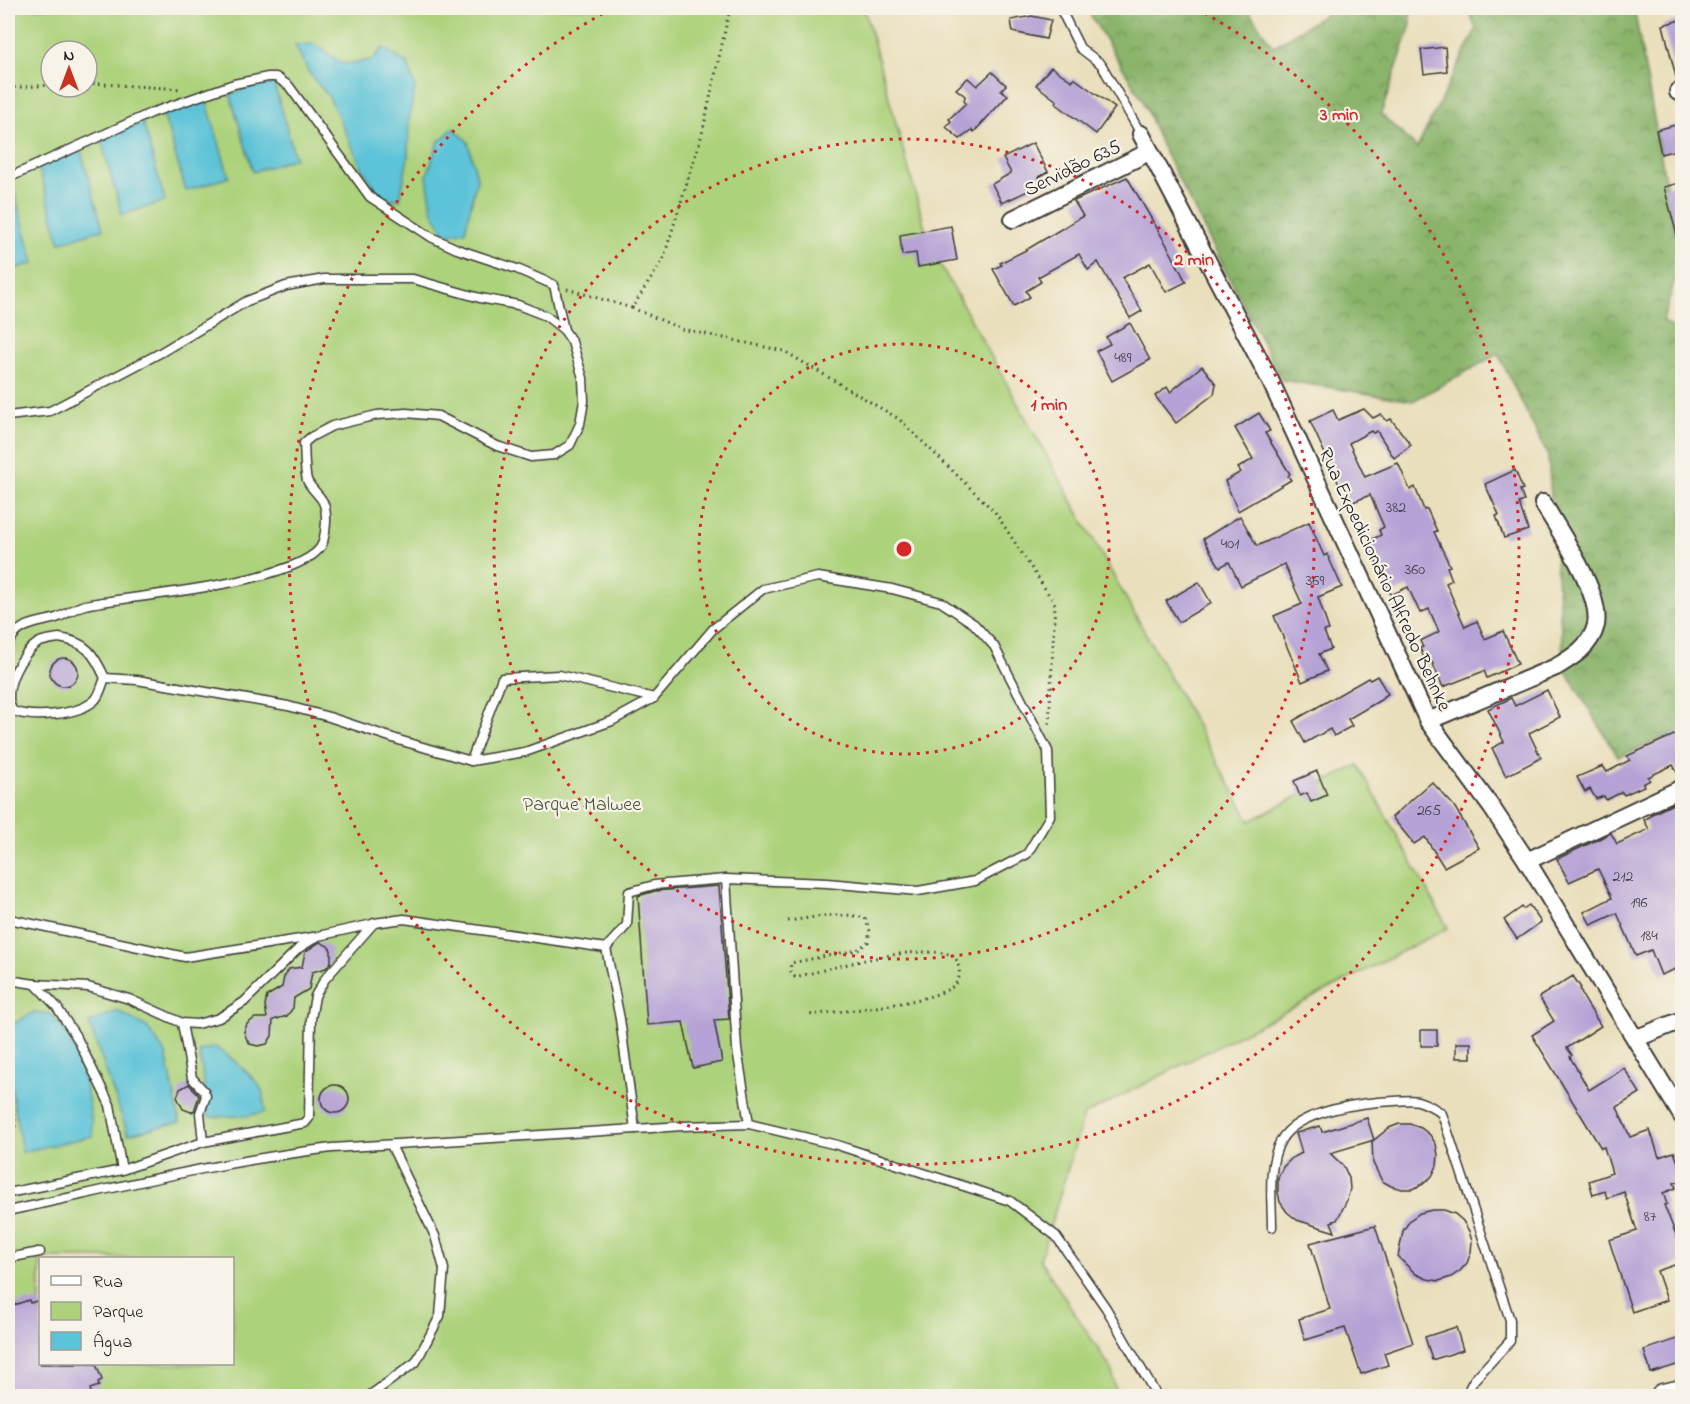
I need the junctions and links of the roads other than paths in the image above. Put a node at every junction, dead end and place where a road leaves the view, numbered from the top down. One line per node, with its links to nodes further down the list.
1 (1060, 8): 2 (lane)
2 (1141, 134): 3 (street, Rua Expedicionário Alfredo Behnke)
3 (1149, 152): 5 (street, Servidão 635); 12 (street, Rua Expedicionário Alfredo Behnke)
4 (8, 178): 6 (lane)
5 (1013, 219)
6 (564, 330): 7 (lane); 9 (lane)
7 (8, 416)
8 (1543, 503): 12 (street)
9 (8, 645)
10 (105, 678): 10 (lane); 13 (lane)
11 (654, 698): 13 (lane); 13 (lane); 16 (lane)
12 (1428, 720): 15 (street, Rua Expedicionário Alfredo Behnke)
13 (471, 760)
14 (1683, 788): 15 (street)
15 (1527, 861): 25 (street, Rua Expedicionário Alfredo Behnke)
16 (726, 879): 20 (lane); 27 (lane)
17 (8, 921): 19 (lane)
18 (374, 923): 19 (lane); 20 (lane); 29 (lane)
19 (318, 936): 24 (lane)
20 (606, 948): 28 (lane)
21 (8, 980): 22 (lane)
22 (35, 984): 24 (lane); 31 (lane)
23 (1683, 1020): 25 (street)
24 (182, 1023): 29 (lane)
25 (1637, 1038): 26 (street, Rua Expedicionário Alfredo Behnke)
26 (1683, 1116)
27 (748, 1124): 28 (lane); 39 (lane)
28 (635, 1129): 30 (lane)
29 (203, 1142): 31 (lane)
30 (391, 1145): 33 (lane); 38 (lane)
31 (122, 1170): 32 (lane)
32 (8, 1193)
33 (8, 1211)
34 (1272, 1227): 40 (lane)
35 (40, 1252): 36 (lane)
36 (8, 1258)
37 (1683, 1392): 41 (main road)
38 (369, 1396)
39 (1157, 1396)
40 (1471, 1396)
41 (1663, 1396)

